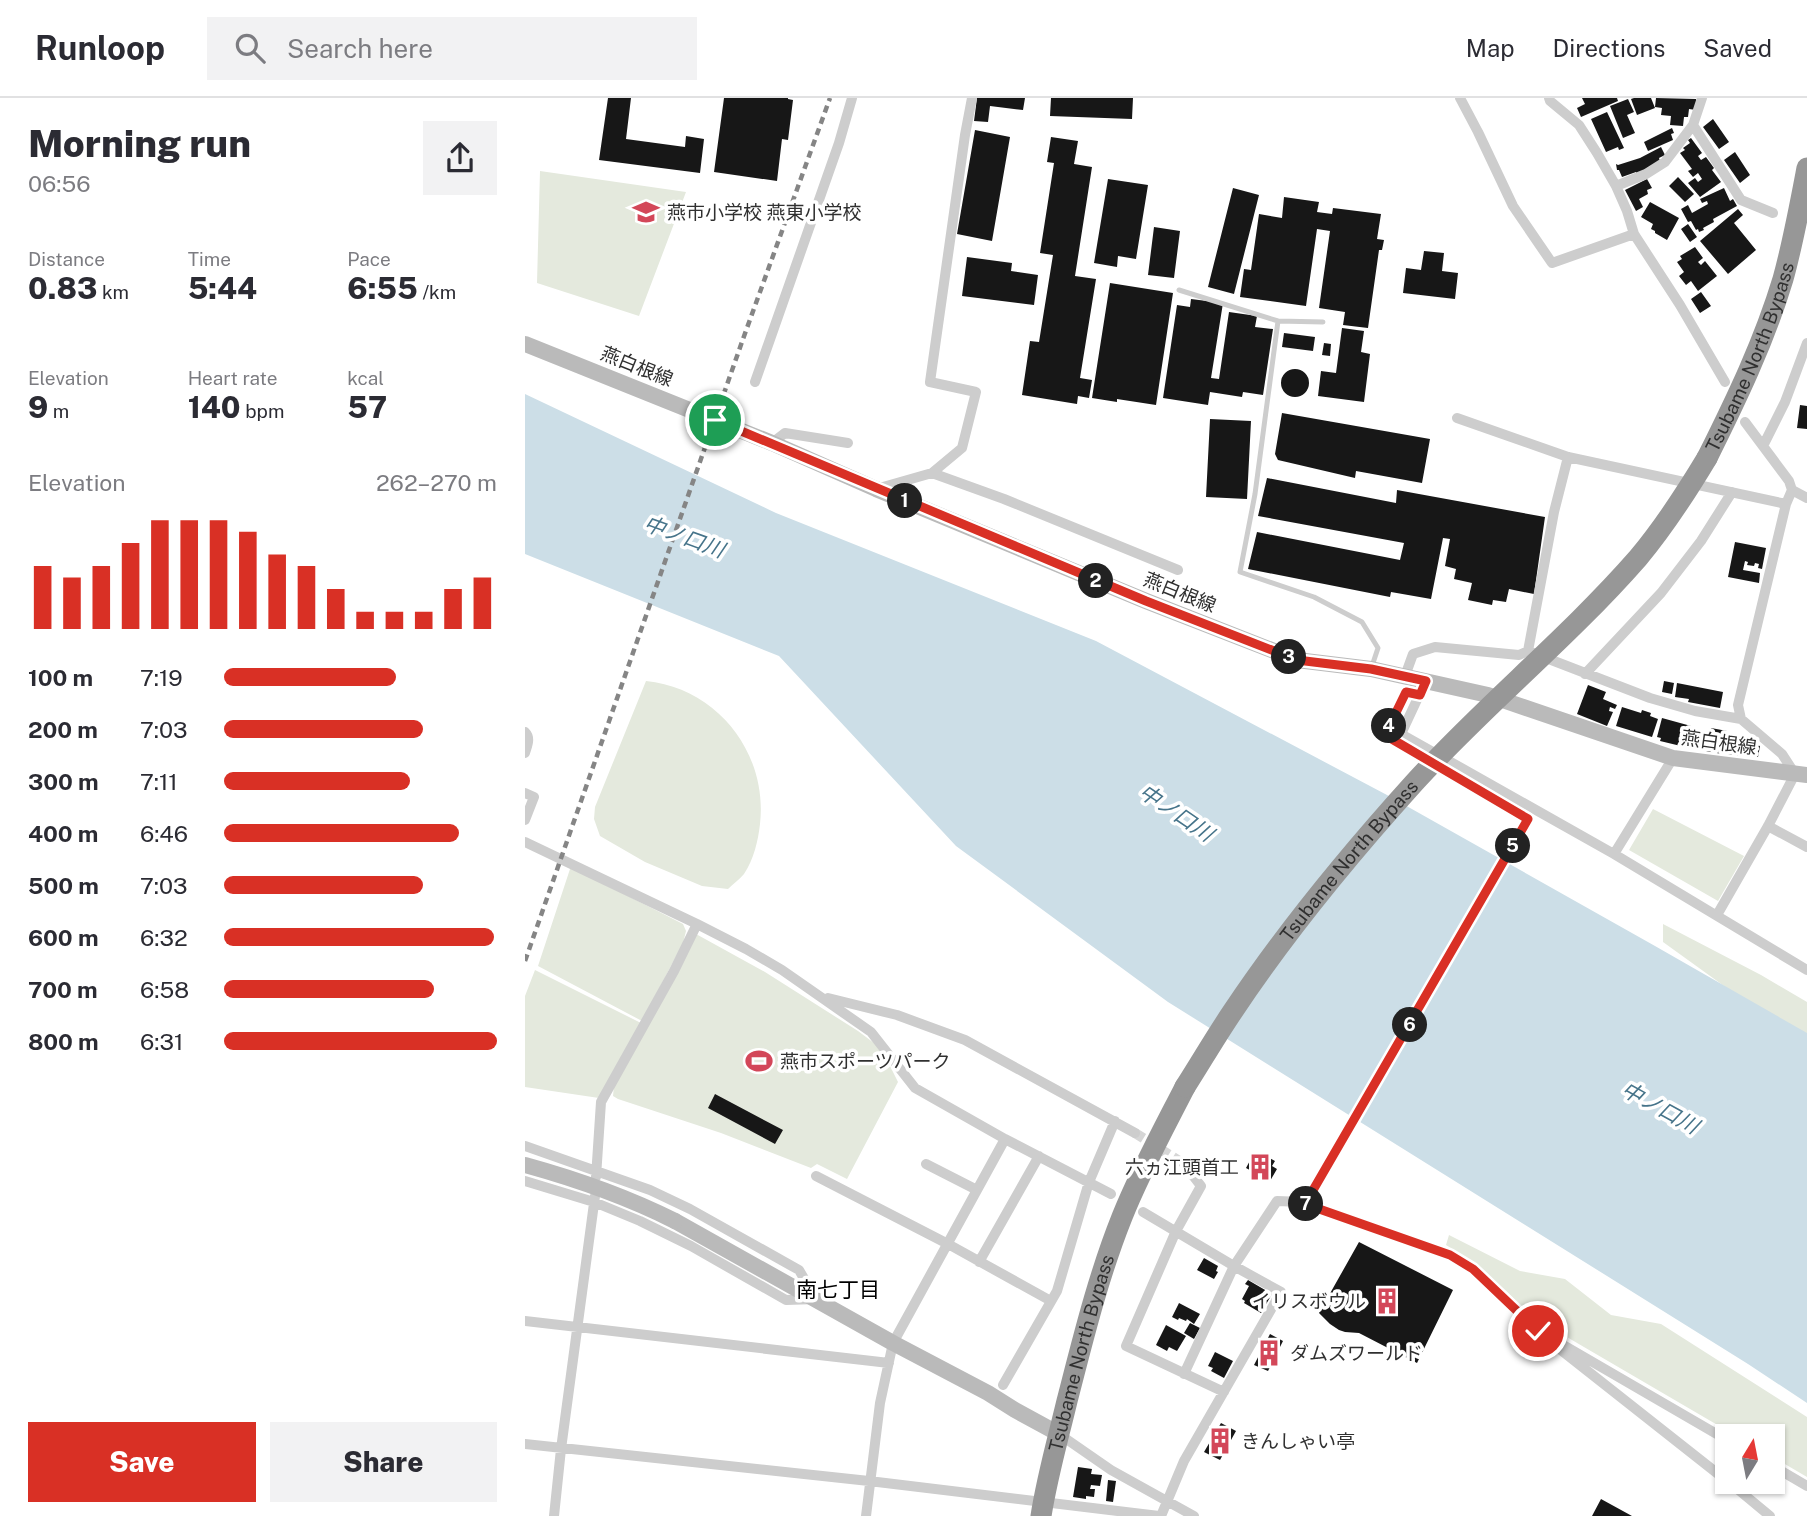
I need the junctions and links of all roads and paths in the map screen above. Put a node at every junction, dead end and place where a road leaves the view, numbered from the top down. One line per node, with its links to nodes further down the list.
1 (852, 98): 17 (street)
2 (972, 98): 24 (street)
3 (1460, 98): 10 (street)
4 (1549, 98): 8 (street)
5 (1702, 98): 6 (street)
6 (1693, 125): 8 (street); 9 (street)
7 (1807, 168): 83 (highway, Tsubame North Bypass, bridge)
8 (1616, 186): 10 (street)
9 (1773, 213)
10 (1634, 234): 16 (street)
11 (1179, 290): 12 (lane)
12 (1278, 321): 13 (lane); 32 (lane)
13 (1323, 322)
14 (1807, 343): 22 (street)
15 (525, 344): 20 (main road, 燕白根線)
16 (1725, 382)
17 (755, 383)
18 (1457, 418): 23 (street)
19 (1745, 422): 22 (street)
20 (772, 443): 21 (street); 25 (main road, 燕白根線)
21 (848, 443)
22 (1763, 446): 26 (street)
23 (1568, 457): 27 (street); 31 (street)
24 (932, 473): 25 (street); 30 (street)
25 (876, 489): 32 (main road, 燕白根線)
26 (1793, 490): 28 (street); 29 (street)
27 (1732, 492): 29 (street); 33 (street)
28 (1807, 498)
29 (1786, 504): 36 (street)
30 (1178, 570)
31 (1528, 651): 33 (street); 34 (street)
32 (1371, 669): 34 (main road, 燕白根線)
33 (1585, 674): 36 (street)
34 (1405, 676): 35 (main road, 燕白根線)
35 (1423, 688): 39 (main road, 燕白根線); 46 (street); 66 (street)
36 (1741, 719): 40 (street)
37 (525, 732): 38 (street)
38 (525, 753)
39 (1673, 758): 40 (main road, 燕白根線); 46 (street)
40 (1801, 774): 43 (street)
41 (525, 793): 42 (street)
42 (525, 820)
43 (1768, 826): 45 (street); 47 (street)
44 (525, 842): 48 (street)
45 (1807, 847)
46 (1614, 854): 47 (street)
47 (1717, 915): 49 (street)
48 (697, 924): 50 (street); 59 (street)
49 (1807, 970)
50 (821, 997): 51 (street); 53 (street)
51 (1115, 1121): 52 (street); 62 (street)
52 (1135, 1133)
53 (1005, 1139): 55 (street); 63 (street)
54 (525, 1146): 59 (street)
55 (1039, 1156): 62 (street); 70 (street)
56 (926, 1164): 63 (street)
57 (1184, 1164): 68 (street)
58 (525, 1165): 72 (main road, bridge)
59 (597, 1170): 65 (street); 72 (street)
60 (816, 1176): 69 (street)
61 (525, 1181): 65 (street)
62 (1089, 1182): 64 (street); 73 (street)
63 (977, 1190): 69 (street)
64 (1111, 1194)
65 (594, 1202): 72 (street); 75 (street)
66 (1305, 1204): 71 (street); 76 (street)
67 (1143, 1212): 68 (street)
68 (1176, 1231): 71 (street); 79 (street)
69 (947, 1244): 70 (street); 77 (street)
70 (979, 1262): 73 (street)
71 (1234, 1266): 79 (street); 81 (street)
72 (815, 1299): 77 (main road)
73 (1051, 1301): 80 (street)
74 (525, 1321): 75 (street)
75 (578, 1327): 78 (street); 85 (street)
76 (1538, 1331): 82 (street); 86 (street)
77 (893, 1343): 78 (street); 83 (main road)
78 (889, 1363): 88 (street)
79 (1184, 1374): 81 (street)
80 (1003, 1385)
81 (1224, 1392): 91 (street)
82 (1715, 1433)
83 (1059, 1434): 91 (street); 92 (highway, Tsubame North Bypass)
84 (525, 1444): 85 (street)
85 (561, 1449): 88 (street); 93 (street)
86 (1715, 1472)
87 (1785, 1473): 89 (street)
88 (869, 1481): 92 (street); 94 (street)
89 (1807, 1486)
90 (1743, 1494): 97 (street)
91 (1167, 1501): 95 (street); 96 (street)
92 (1042, 1510): 95 (street)
93 (554, 1516)
94 (866, 1516)
95 (1160, 1516)
96 (1194, 1516)
97 (1770, 1516)

